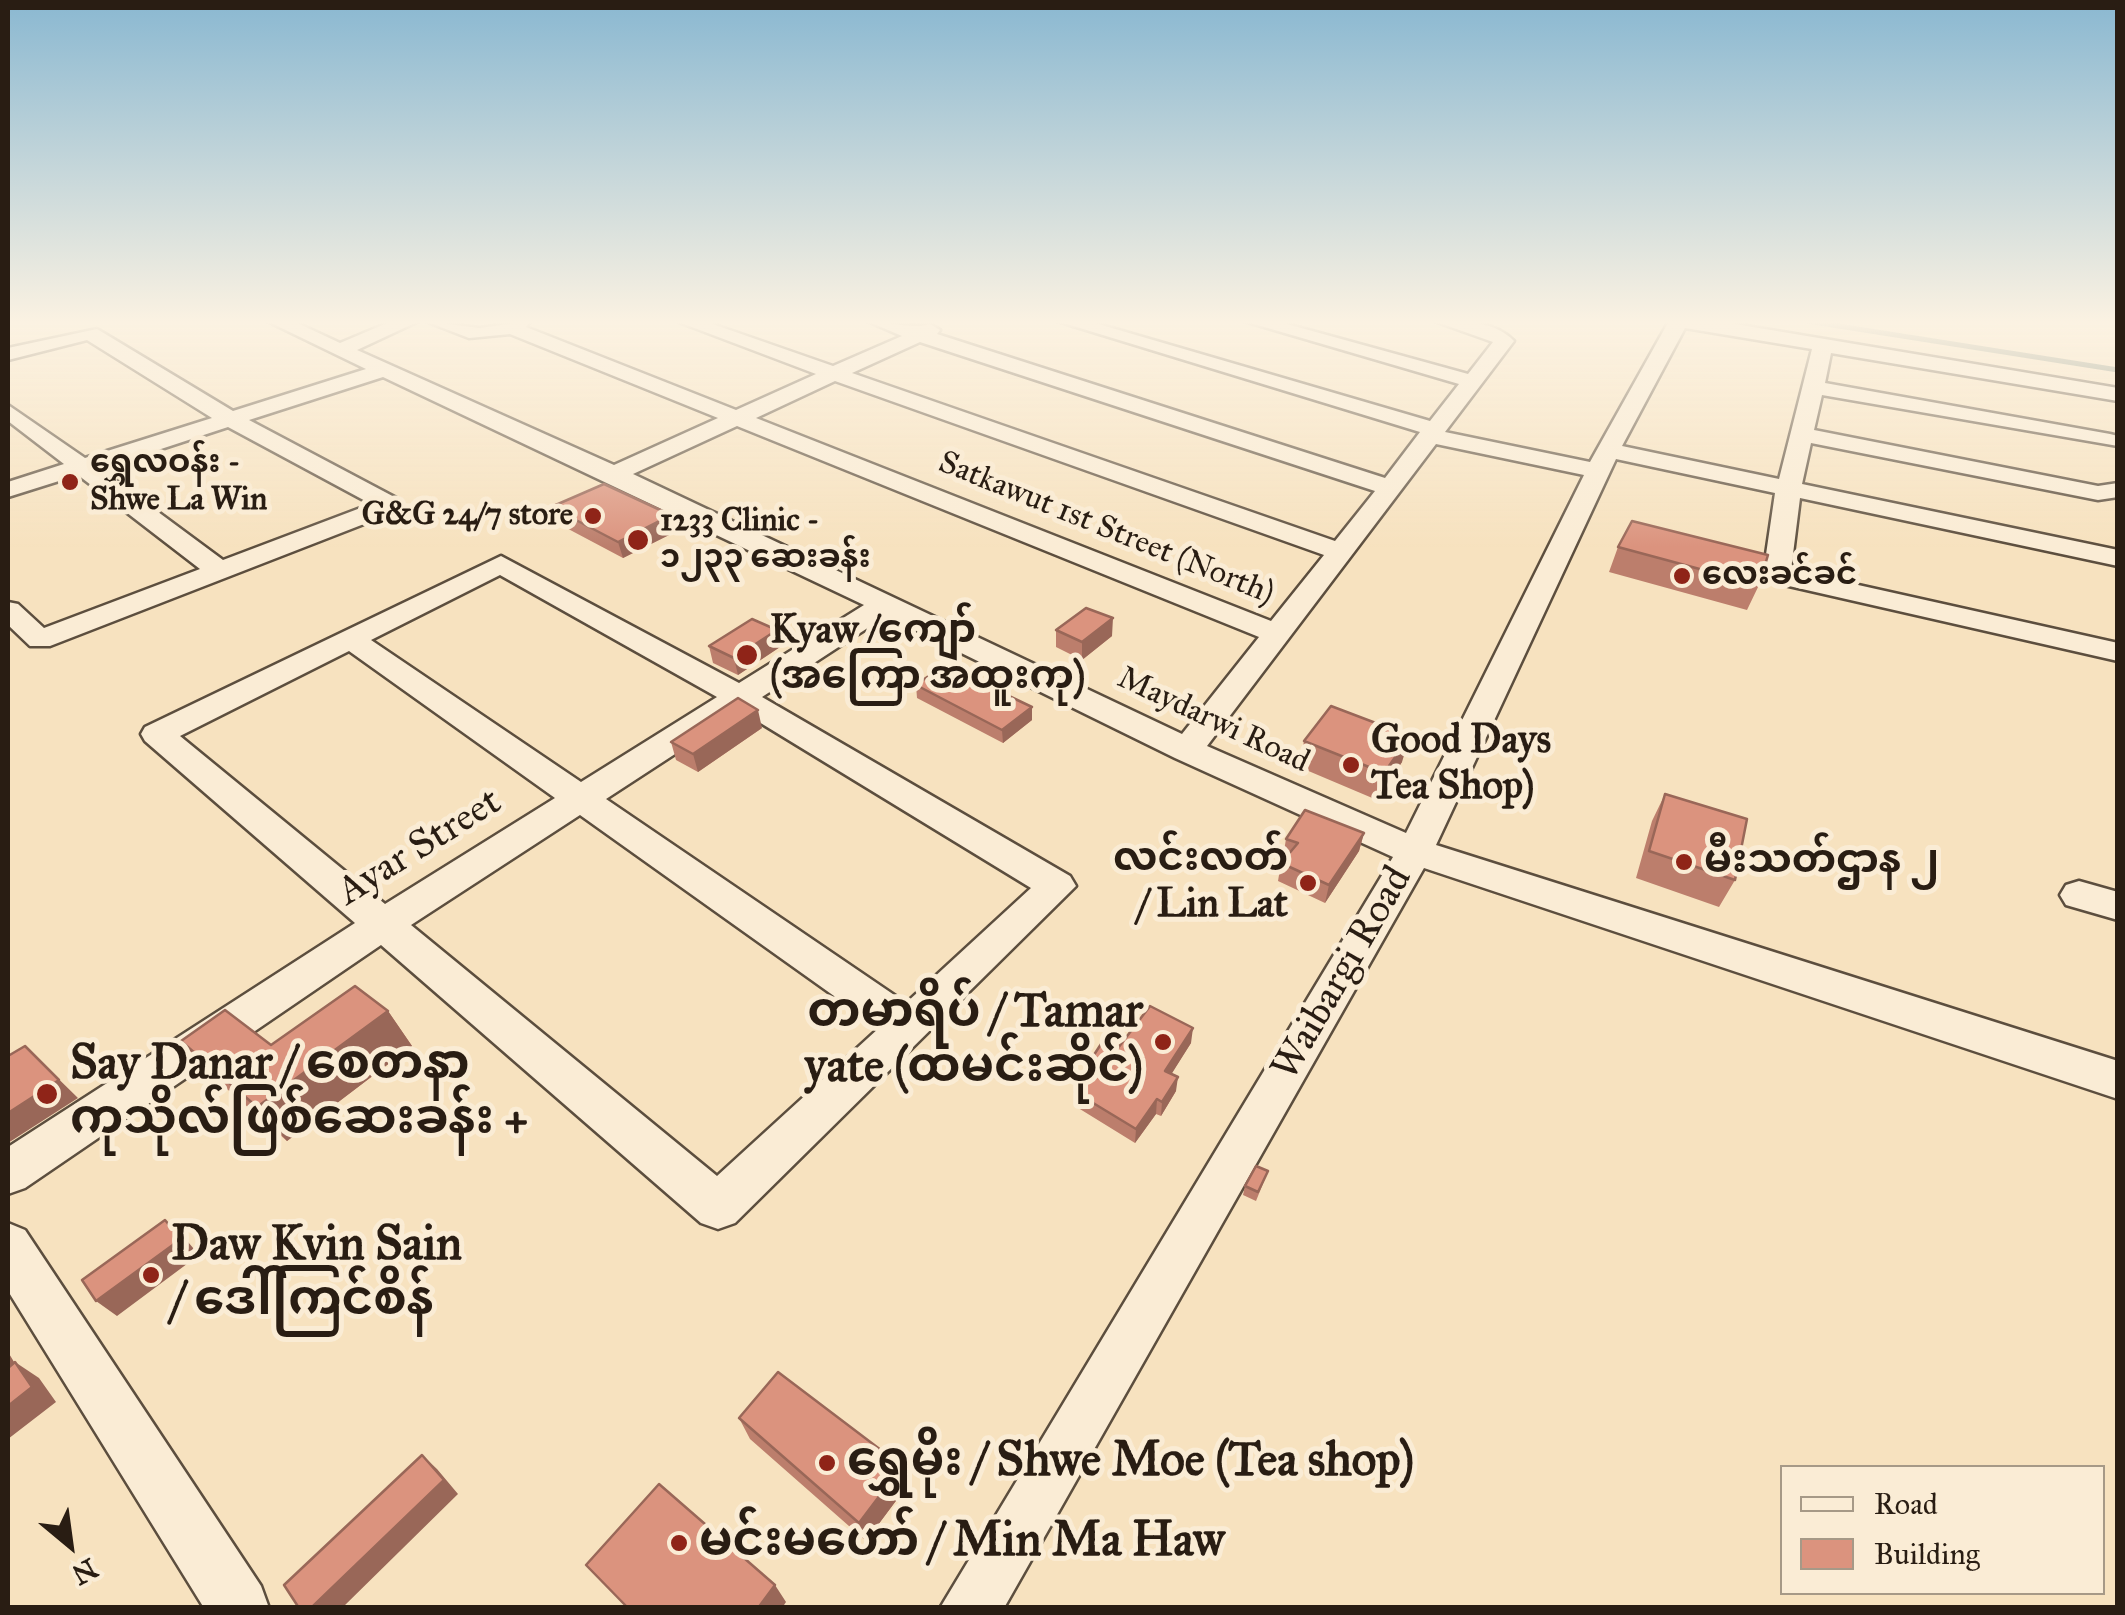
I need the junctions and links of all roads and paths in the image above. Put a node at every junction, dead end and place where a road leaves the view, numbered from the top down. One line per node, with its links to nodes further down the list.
1 (193, 396): 16 (street)
2 (300, 396): 16 (street)
3 (441, 396): 22 (street, Maydarwi Road)
4 (692, 396): 15 (street, Satkawut 1st Street (North))
5 (783, 396): 15 (street)
6 (896, 396): 28 (street)
7 (1109, 396): 24 (street)
8 (1313, 396): 17 (street)
9 (1459, 396): 17 (street)
10 (1638, 396): 20 (street, Waibargi Road)
11 (1811, 396): 18 (street)
12 (1865, 396): 19 (street)
13 (2108, 396): 19 (street)
14 (8, 410): 21 (street)
15 (740, 416): 22 (street); 33 (street, Satkawut 1st Street (North))
16 (230, 419): 21 (street); 30 (street)
17 (1432, 432): 20 (street); 24 (street)
18 (1803, 435): 26 (street); 27 (street)
19 (2110, 440): 23 (street)
20 (1603, 461): 27 (street); 39 (street, Waibargi Road)
21 (83, 466): 25 (street); 30 (street)
22 (614, 474): 31 (street, Maydarwi Road)
23 (2118, 476)
24 (1392, 488): 28 (street)
25 (8, 490)
26 (2118, 490)
27 (1788, 491): 29 (street); 35 (street)
28 (1342, 553): 33 (street)
29 (2118, 558)
30 (220, 571): 32 (street)
31 (884, 606): 36 (street, Ayar Street); 37 (street, Maydarwi Road)
32 (8, 610)
33 (1280, 635): 37 (street)
34 (351, 639): 36 (street); 38 (street); 42 (street)
35 (2118, 652)
36 (742, 698): 38 (street, Ayar Street); 43 (street)
37 (1187, 750): 39 (street, Maydarwi Road)
38 (578, 801): 42 (street, Ayar Street); 43 (street)
39 (1415, 852): 44 (street, Maydarwi Road); 48 (street, Waibargi Road)
40 (2079, 895): 41 (street)
41 (2118, 906)
42 (382, 924): 43 (street); 45 (street, Ayar Street)
43 (908, 1026)
44 (2118, 1080)
45 (8, 1173)
46 (8, 1247): 47 (street)
47 (239, 1608)
48 (970, 1608)

